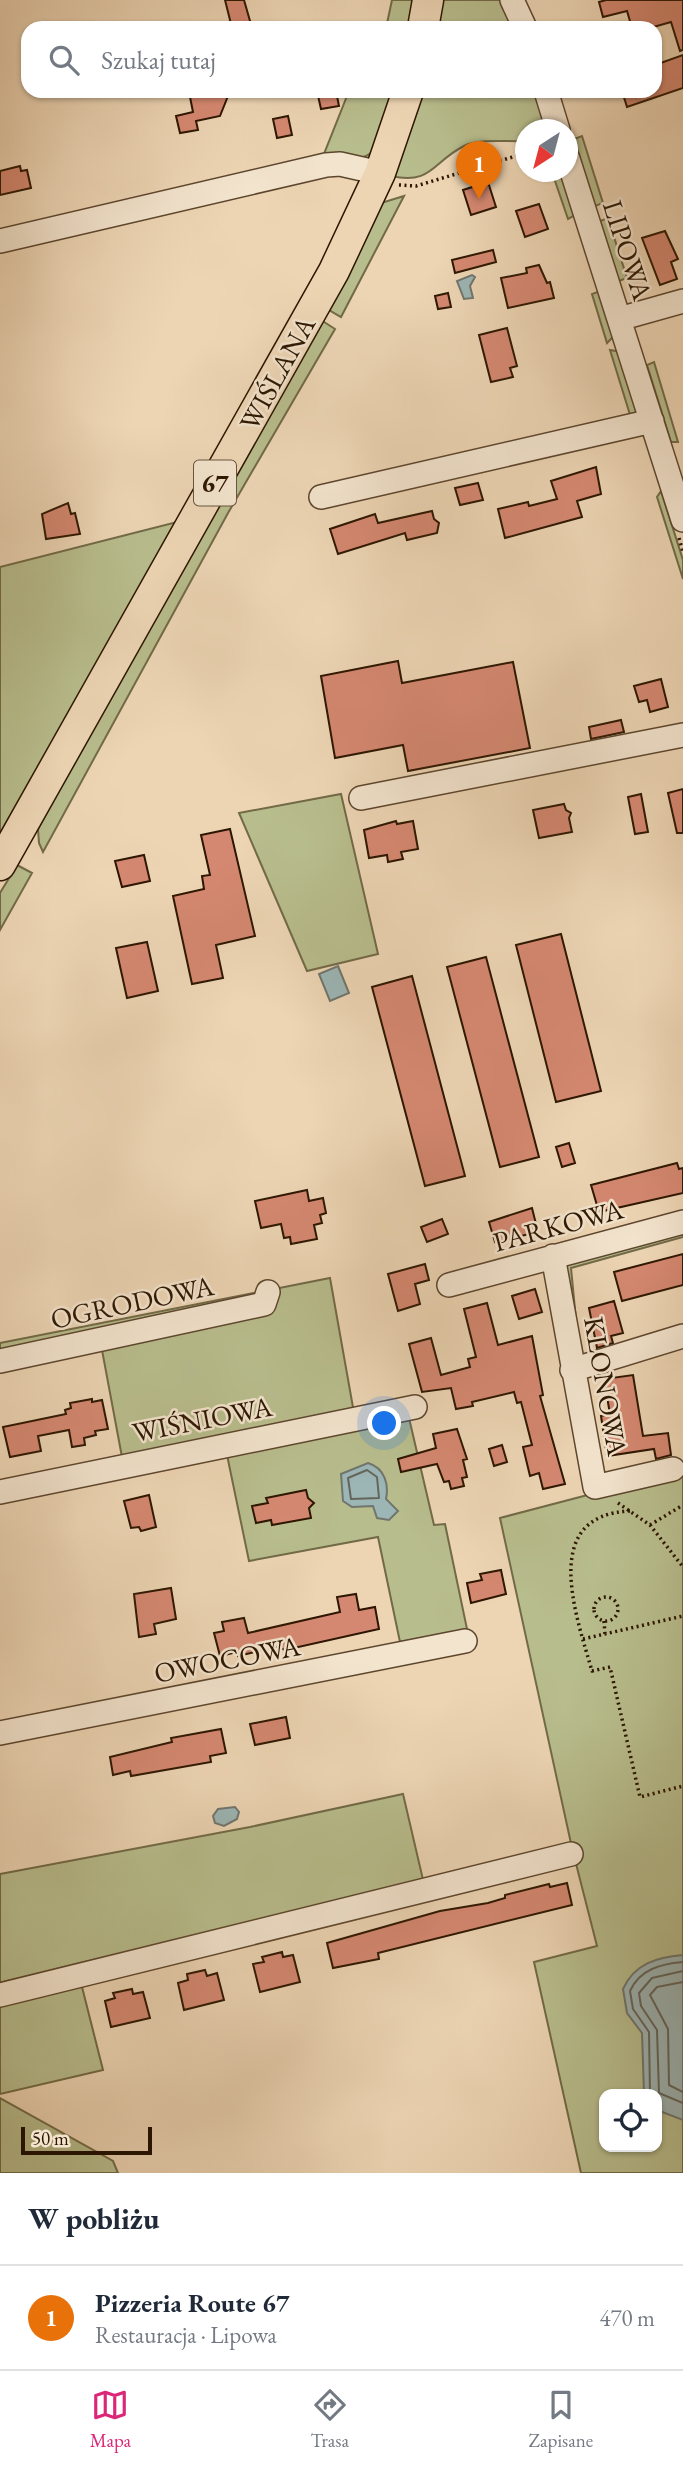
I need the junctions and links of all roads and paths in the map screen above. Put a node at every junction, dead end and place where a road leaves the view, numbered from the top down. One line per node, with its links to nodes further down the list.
1 (428, 0): 3 (main road)
2 (512, 0): 4 (street)
3 (424, 21)
4 (522, 21)
5 (406, 98): 9 (main road, WIŚLANA / 67)
6 (547, 98): 7 (street)
7 (554, 119)
8 (515, 156): 9 (path)
9 (378, 177): 11 (street); 20 (main road, WIŚLANA / 67)
10 (575, 182): 13 (street, LIPOWA)
11 (0, 241)
12 (683, 301): 13 (street)
13 (619, 319): 14 (street, LIPOWA)
14 (652, 421): 15 (street, LIPOWA); 16 (street)
15 (672, 450): 17 (street, LIPOWA)
16 (321, 497)
17 (683, 520)
18 (683, 735): 19 (street)
19 (361, 798)
20 (0, 864)
21 (683, 1222): 22 (street, PARKOWA)
22 (553, 1256): 23 (street, PARKOWA); 27 (street, KLONOWA)
23 (449, 1285)
24 (268, 1292): 26 (street, OGRODOWA)
25 (683, 1336): 27 (street)
26 (0, 1360)
27 (572, 1370): 30 (street, KLONOWA)
28 (415, 1407): 31 (street, WIŚNIOWA)
29 (673, 1469): 30 (street, KLONOWA)
30 (594, 1488): 33 (path)
31 (0, 1492)
32 (683, 1505): 34 (path)
33 (630, 1511): 34 (path); 39 (path)
34 (650, 1525): 35 (path)
35 (683, 1567)
36 (683, 1616): 38 (path)
37 (604, 1621): 37 (path); 38 (path)
38 (606, 1634): 39 (path)
39 (583, 1639): 42 (path)
40 (465, 1641): 41 (street, OWOCOWA)
41 (0, 1733)
42 (683, 1786)
43 (571, 1854): 44 (street)
44 (0, 1995)

